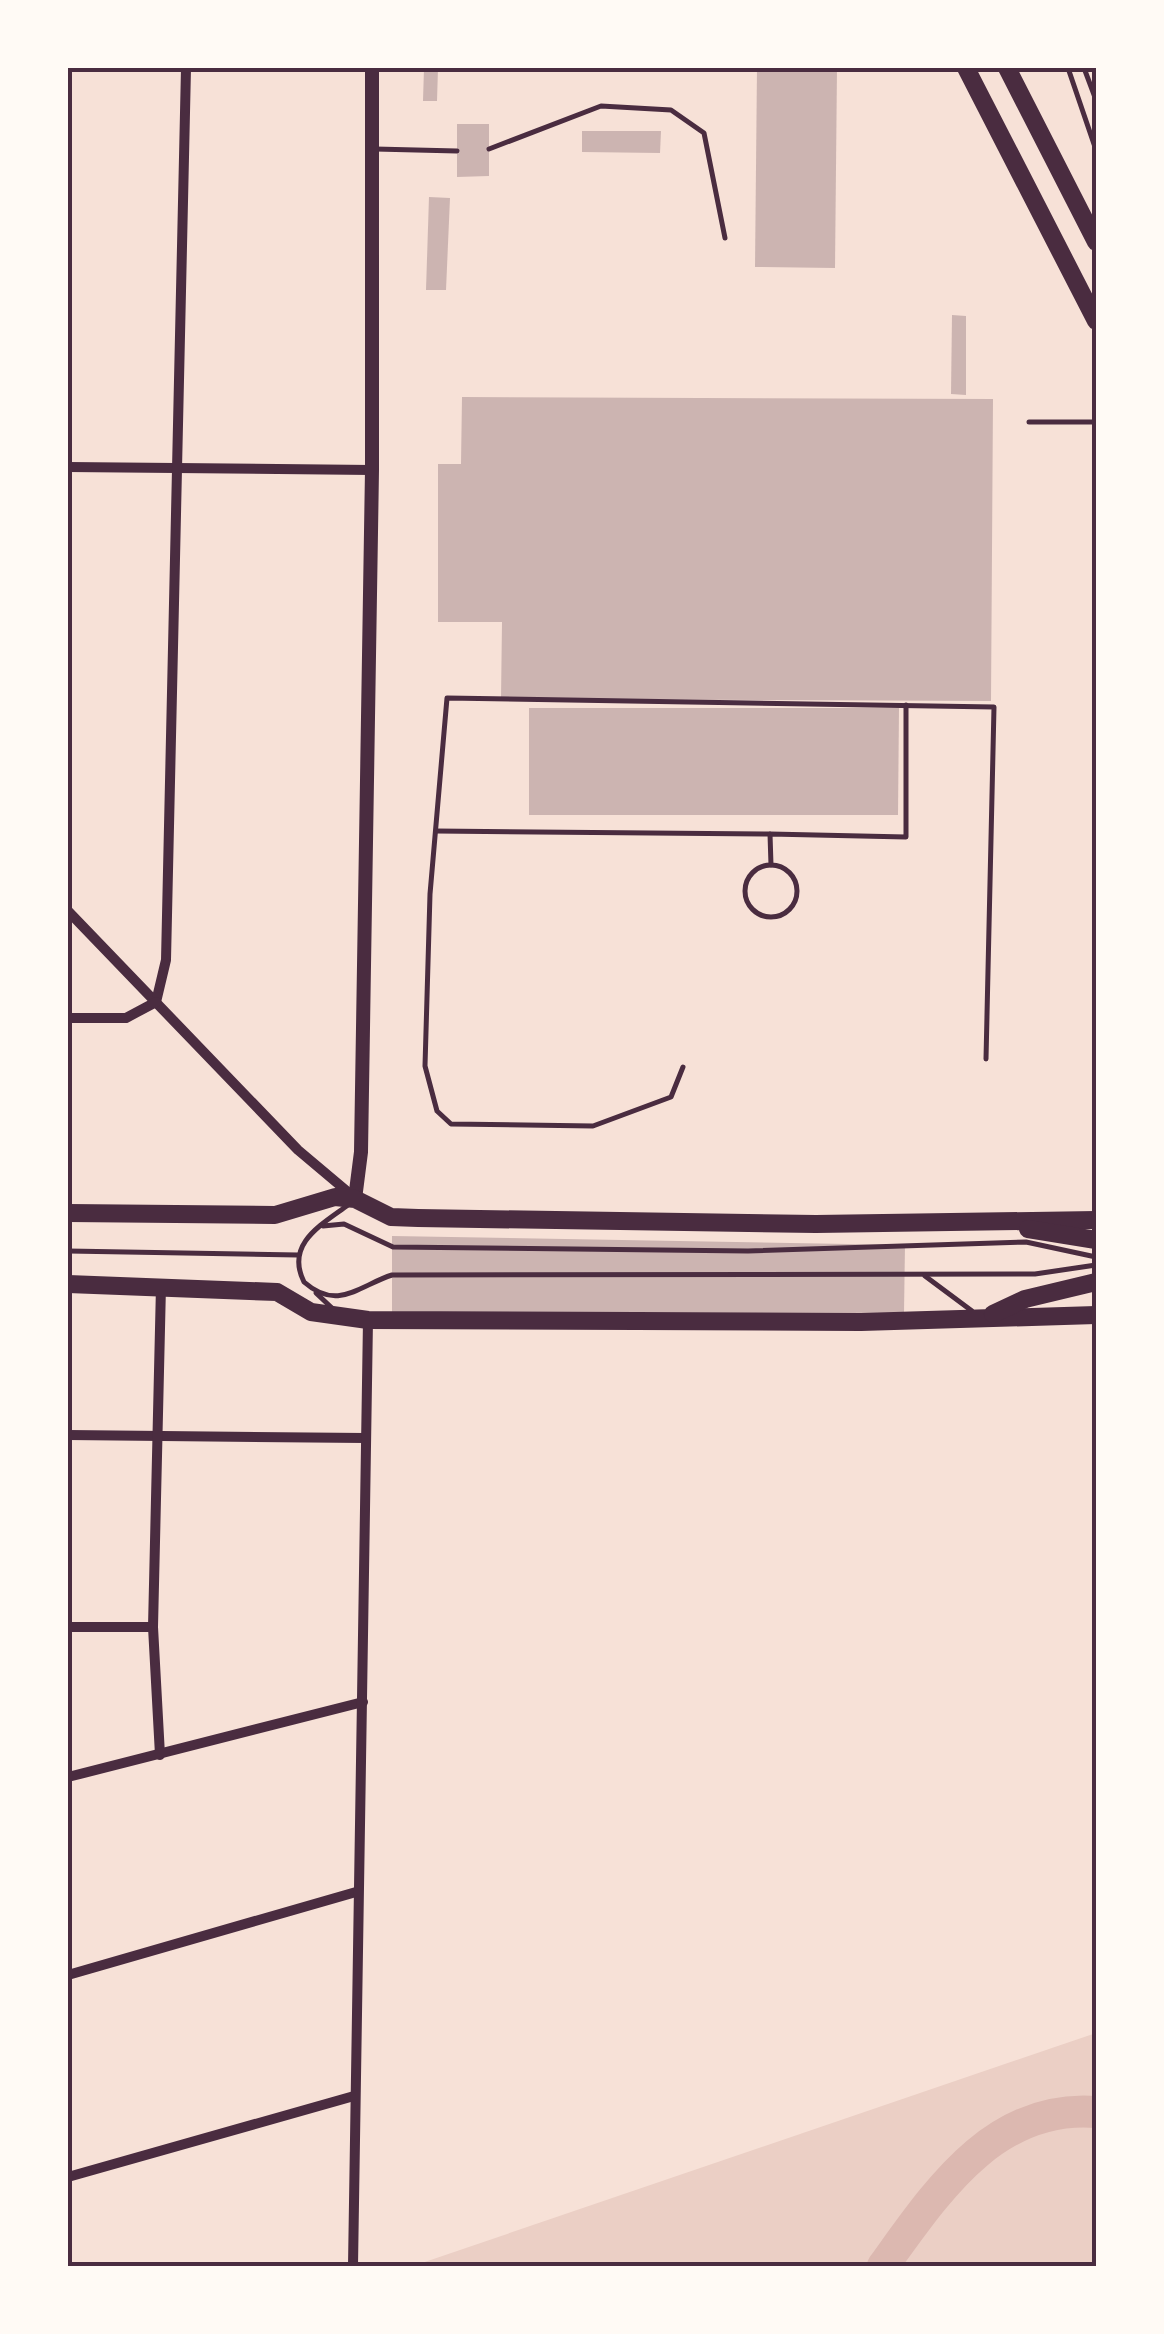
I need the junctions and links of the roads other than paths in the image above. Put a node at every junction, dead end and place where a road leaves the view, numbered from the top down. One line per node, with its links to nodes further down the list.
1 (186, 68): 22 (street)
2 (372, 68): 12 (street)
3 (966, 68): 18 (main road)
4 (1008, 68): 10 (main road)
5 (1020, 68): 10 (lane)
6 (1068, 68): 14 (lane)
7 (1084, 68): 9 (lane)
8 (1096, 80): 9 (lane)
9 (1092, 90): 11 (lane)
10 (1018, 91): 17 (main road)
11 (1096, 100)
12 (372, 150): 15 (lane); 23 (street)
13 (489, 150): 16 (lane)
14 (1096, 150)
15 (457, 151)
16 (725, 238)
17 (1096, 242)
18 (1096, 322)
19 (1029, 422): 20 (lane)
20 (1096, 422)
21 (68, 466): 22 (street)
22 (178, 468): 23 (street); 29 (street)
23 (372, 470): 33 (street)
24 (906, 705): 25 (lane); 26 (lane); 31 (lane)
25 (436, 830): 26 (lane); 32 (lane)
26 (770, 834): 27 (lane)
27 (771, 865): 27 (lane)
28 (68, 911): 29 (street)
29 (156, 1002): 30 (street); 33 (street)
30 (68, 1018)
31 (986, 1059)
32 (684, 1067)
33 (356, 1198): 34 (main road); 36 (main road); 37 (lane)
34 (68, 1214)
35 (1096, 1220): 36 (main road)
36 (980, 1222): 38 (main road)
37 (320, 1226): 40 (lane); 41 (lane)
38 (1096, 1240)
39 (68, 1251): 40 (lane)
40 (298, 1255): 47 (lane)
41 (1096, 1257)
42 (1096, 1265): 43 (lane)
43 (922, 1274): 47 (lane); 49 (lane)
44 (1096, 1282): 49 (main road)
45 (68, 1284): 46 (main road)
46 (161, 1285): 50 (main road); 53 (street)
47 (310, 1287): 50 (lane)
48 (1096, 1314): 49 (main road)
49 (983, 1318): 51 (main road)
50 (344, 1320): 51 (main road)
51 (368, 1320): 54 (street)
52 (68, 1434): 53 (street)
53 (155, 1435): 54 (street); 55 (street)
54 (365, 1438): 57 (street)
55 (153, 1626): 56 (street); 58 (street)
56 (68, 1627)
57 (364, 1702): 58 (street); 60 (street)
58 (160, 1755): 59 (street)
59 (68, 1777)
60 (356, 1892): 61 (street); 62 (street)
61 (68, 1975)
62 (354, 2096): 63 (street); 64 (street)
63 (68, 2177)
64 (353, 2266)

